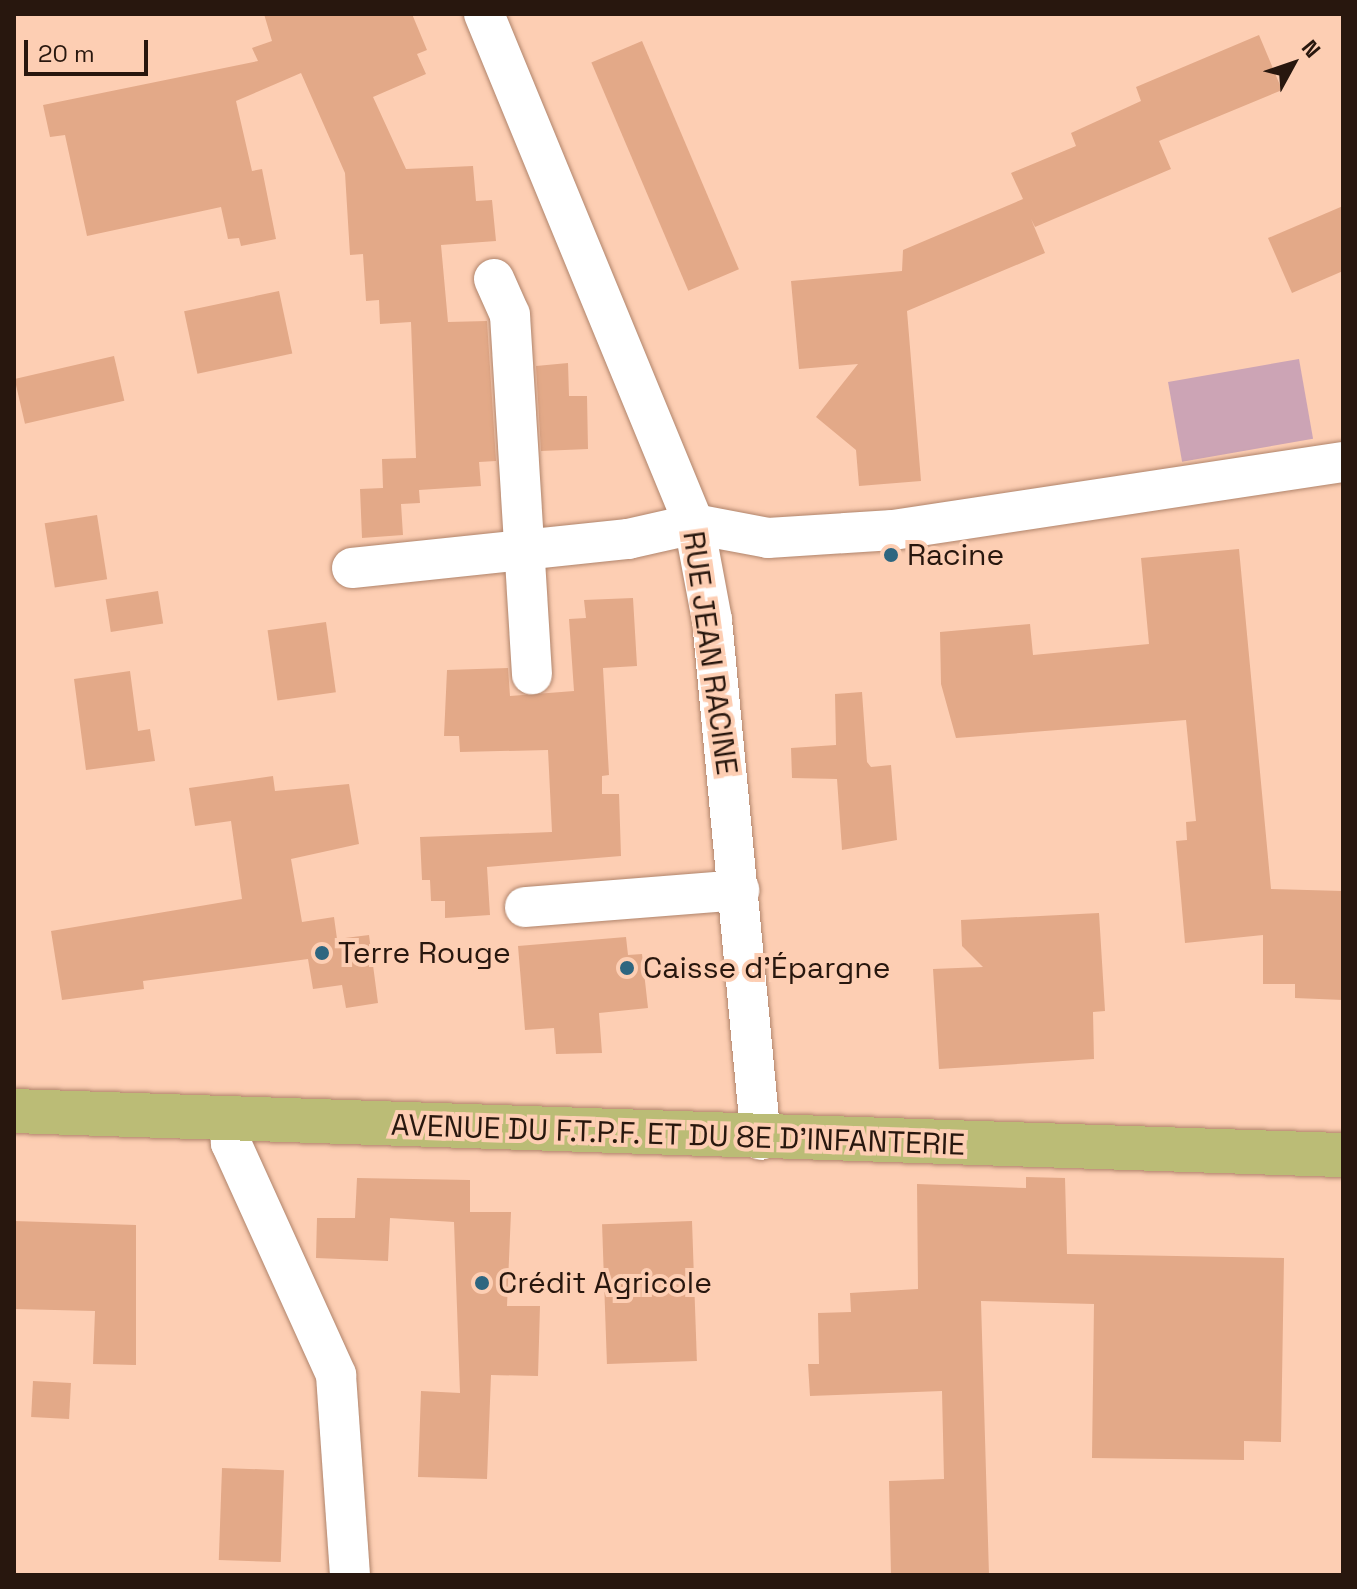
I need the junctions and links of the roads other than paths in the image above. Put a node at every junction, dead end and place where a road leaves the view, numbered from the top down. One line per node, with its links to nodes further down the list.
1 (484, 14): 4 (street, RUE JEAN RACINE)
2 (494, 279): 5 (street)
3 (1343, 462): 4 (street)
4 (694, 524): 5 (street); 8 (street, RUE JEAN RACINE)
5 (523, 552): 6 (street); 7 (street)
6 (352, 568)
7 (532, 674)
8 (739, 890): 9 (street); 12 (street, RUE JEAN RACINE)
9 (525, 907)
10 (14, 1111): 11 (main road, AVENUE DU F.T.P.F. ET DU 8E D'INFANTERIE)
11 (230, 1119): 12 (main road, AVENUE DU F.T.P.F. ET DU 8E D'INFANTERIE); 14 (street)
12 (761, 1140): 13 (main road, AVENUE DU F.T.P.F. ET DU 8E D'INFANTERIE)
13 (1343, 1155)
14 (350, 1575)

